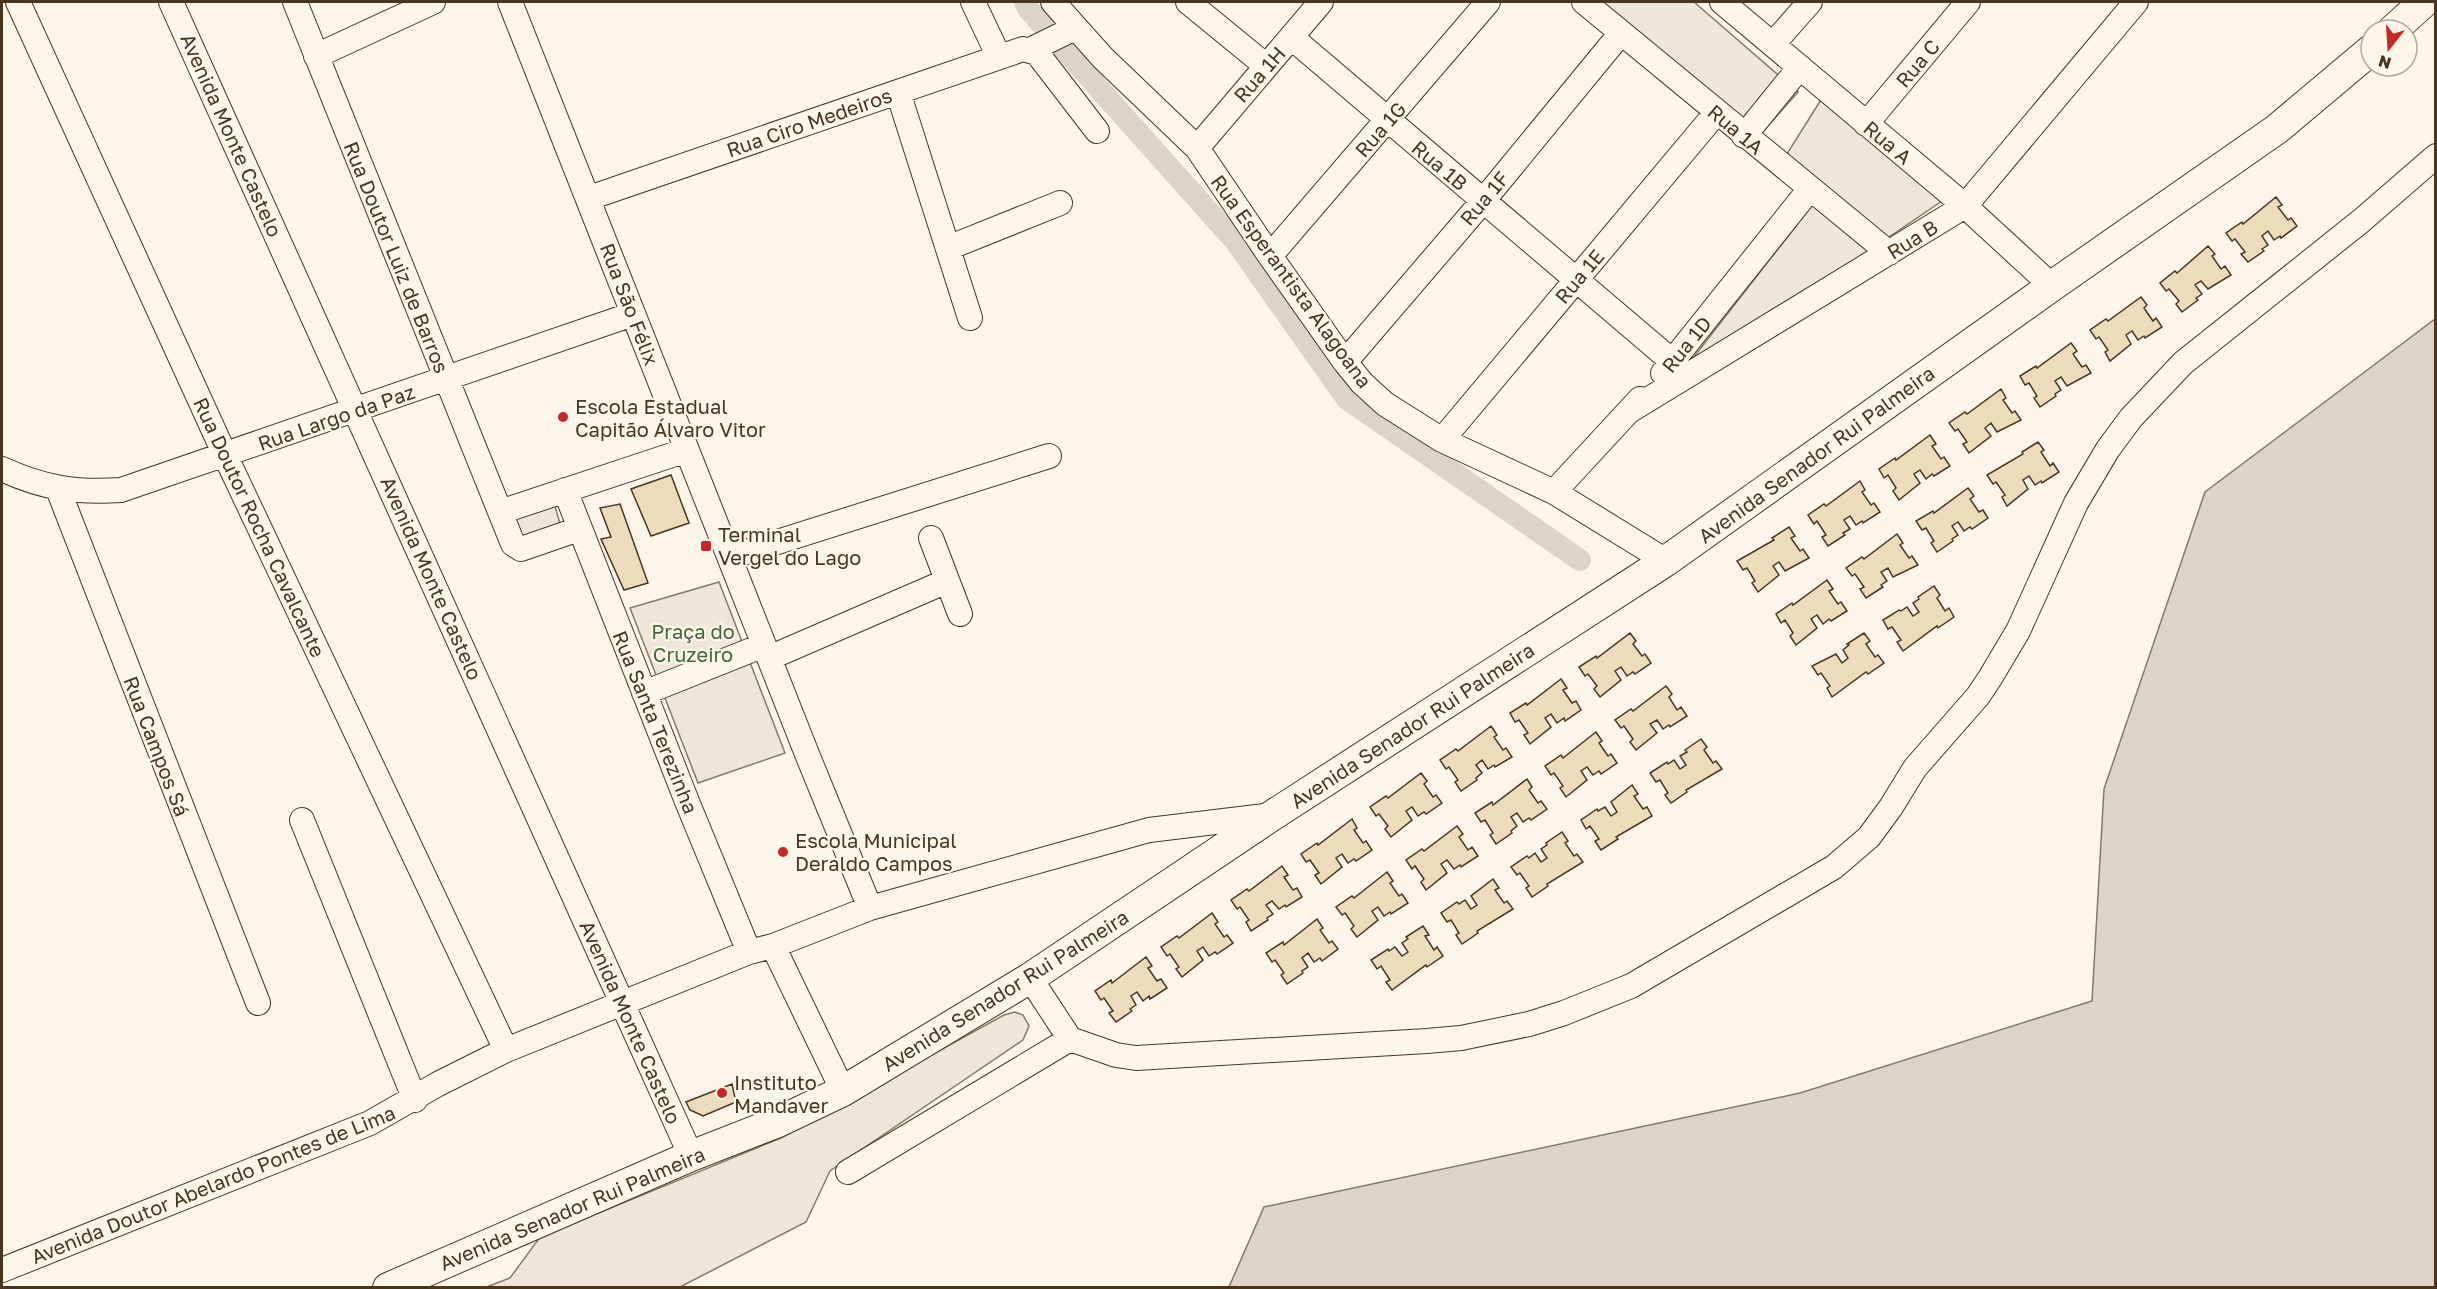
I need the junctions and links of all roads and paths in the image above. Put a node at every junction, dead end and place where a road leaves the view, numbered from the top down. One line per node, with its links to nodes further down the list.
1 (18, 2): 54 (street, Rua Doutor Rocha Cavalcante)
2 (171, 2): 50 (street, Avenida Monte Castelo)
3 (295, 2): 22 (street, Rua Doutor Luiz de Barros)
4 (433, 2): 22 (street)
5 (510, 2): 36 (street, Rua São Félix)
6 (973, 2): 23 (street)
7 (1053, 2): 20 (street, Rua Esperantista Alagoana)
8 (1188, 2): 25 (street)
9 (1321, 2): 19 (street, Rua 1H)
10 (1488, 2): 29 (street, Rua 1G)
11 (1584, 2): 18 (street, Rua 1A)
12 (1722, 2): 21 (street, Rua A)
13 (1810, 2): 21 (street)
14 (1968, 2): 30 (street, Rua C)
15 (2136, 2): 39 (street, Rua B)
16 (2424, 2): 17 (main road)
17 (2406, 18)
18 (1621, 33): 28 (street, Rua 1A); 37 (street, Rua 1F)
19 (1291, 37): 25 (street, Rua 1H); 29 (street, Rua 1B)
20 (1049, 42): 23 (street, Rua Ciro Medeiros); 31 (street); 33 (street, Rua Esperantista Alagoana)
21 (1773, 44): 26 (street, Rua A)
22 (316, 56): 49 (street, Rua Doutor Luiz de Barros)
23 (999, 57): 27 (street, Rua Ciro Medeiros)
24 (2359, 60): 44 (main road, Avenida Senador Rui Palmeira)
25 (1265, 65): 33 (street, Rua 1H)
26 (1800, 67): 30 (street, Rua A); 32 (street)
27 (898, 92): 36 (street, Rua Ciro Medeiros); 40 (street)
28 (1716, 112): 32 (street, Rua 1A); 43 (street, Rua 1E)
29 (1387, 121): 37 (street, Rua 1B); 42 (street, Rua 1G)
30 (1866, 124): 39 (street, Rua A)
31 (1097, 131)
32 (1744, 136): 35 (street, Rua 1A)
33 (1197, 148): 42 (street, Rua Esperantista Alagoana)
34 (2436, 156): 77 (street)
35 (1809, 190): 41 (street, Rua 1A); 48 (street, Rua 1D)
36 (589, 198): 45 (street, Rua São Félix)
37 (1483, 201): 43 (street, Rua 1B); 47 (street, Rua 1F)
38 (1060, 203): 40 (street)
39 (1965, 206): 41 (street, Rua B); 44 (street, Rua A)
40 (948, 248): 46 (street)
41 (1889, 253): 51 (street, Rua B)
42 (1270, 256): 47 (street, Rua Esperantista Alagoana)
43 (1575, 281): 48 (street, Rua 1B); 52 (street, Rua 1E)
44 (2052, 286): 64 (main road, Avenida Senador Rui Palmeira)
45 (633, 314): 49 (street, Rua Largo da Paz); 53 (street, Rua São Félix)
46 (970, 318)
47 (1345, 362): 52 (street, Rua Esperantista Alagoana)
48 (1672, 362): 51 (street, Rua 1D)
49 (446, 379): 50 (street, Rua Largo da Paz); 60 (street, Rua Doutor Luiz de Barros)
50 (356, 409): 54 (street, Rua Largo da Paz); 76 (street, Avenida Monte Castelo)
51 (1631, 410): 59 (street, Rua 1D)
52 (1442, 440): 59 (street, Rua Esperantista Alagoana)
53 (687, 450): 58 (street); 63 (street, Rua São Félix)
54 (225, 454): 57 (street, Rua Largo da Paz); 78 (street, Rua Doutor Rocha Cavalcante)
55 (1049, 456): 63 (street)
56 (2, 469): 57 (street, Rua Largo da Paz)
57 (58, 489): 75 (street, Rua Campos Sá)
58 (565, 490): 60 (street); 61 (street, Rua Santa Terezinha)
59 (1554, 492): 64 (street, Rua Esperantista Alagoana)
60 (500, 512): 61 (street, Rua Doutor Luiz de Barros)
61 (579, 529): 68 (street, Rua Santa Terezinha)
62 (931, 538): 65 (street)
63 (730, 557): 67 (street, Rua São Félix)
64 (1666, 561): 69 (main road, Avenida Senador Rui Palmeira)
65 (947, 581): 66 (street); 67 (street)
66 (960, 614)
67 (767, 652): 68 (street); 71 (street, Rua São Félix)
68 (644, 693): 73 (street, Rua Santa Terezinha)
69 (1273, 815): 71 (street, Avenida Doutor Abelardo Pontes de Lima); 74 (main road, Avenida Senador Rui Palmeira)
70 (302, 820): 80 (street)
71 (870, 908): 72 (street, Avenida Doutor Abelardo Pontes de Lima)
72 (773, 946): 73 (street, Avenida Doutor Abelardo Pontes de Lima); 79 (street)
73 (749, 952): 76 (street, Avenida Doutor Abelardo Pontes de Lima)
74 (1030, 978): 77 (street); 79 (main road, Avenida Senador Rui Palmeira)
75 (258, 1002)
76 (623, 1004): 78 (street, Avenida Doutor Abelardo Pontes de Lima); 81 (street, Avenida Monte Castelo)
77 (1070, 1039): 82 (street)
78 (506, 1050): 80 (street, Avenida Doutor Abelardo Pontes de Lima)
79 (843, 1091): 81 (main road, Avenida Senador Rui Palmeira)
80 (415, 1100): 83 (street, Avenida Doutor Abelardo Pontes de Lima)
81 (691, 1156): 84 (main road, Avenida Senador Rui Palmeira)
82 (848, 1172)
83 (2, 1270)
84 (388, 1287)

